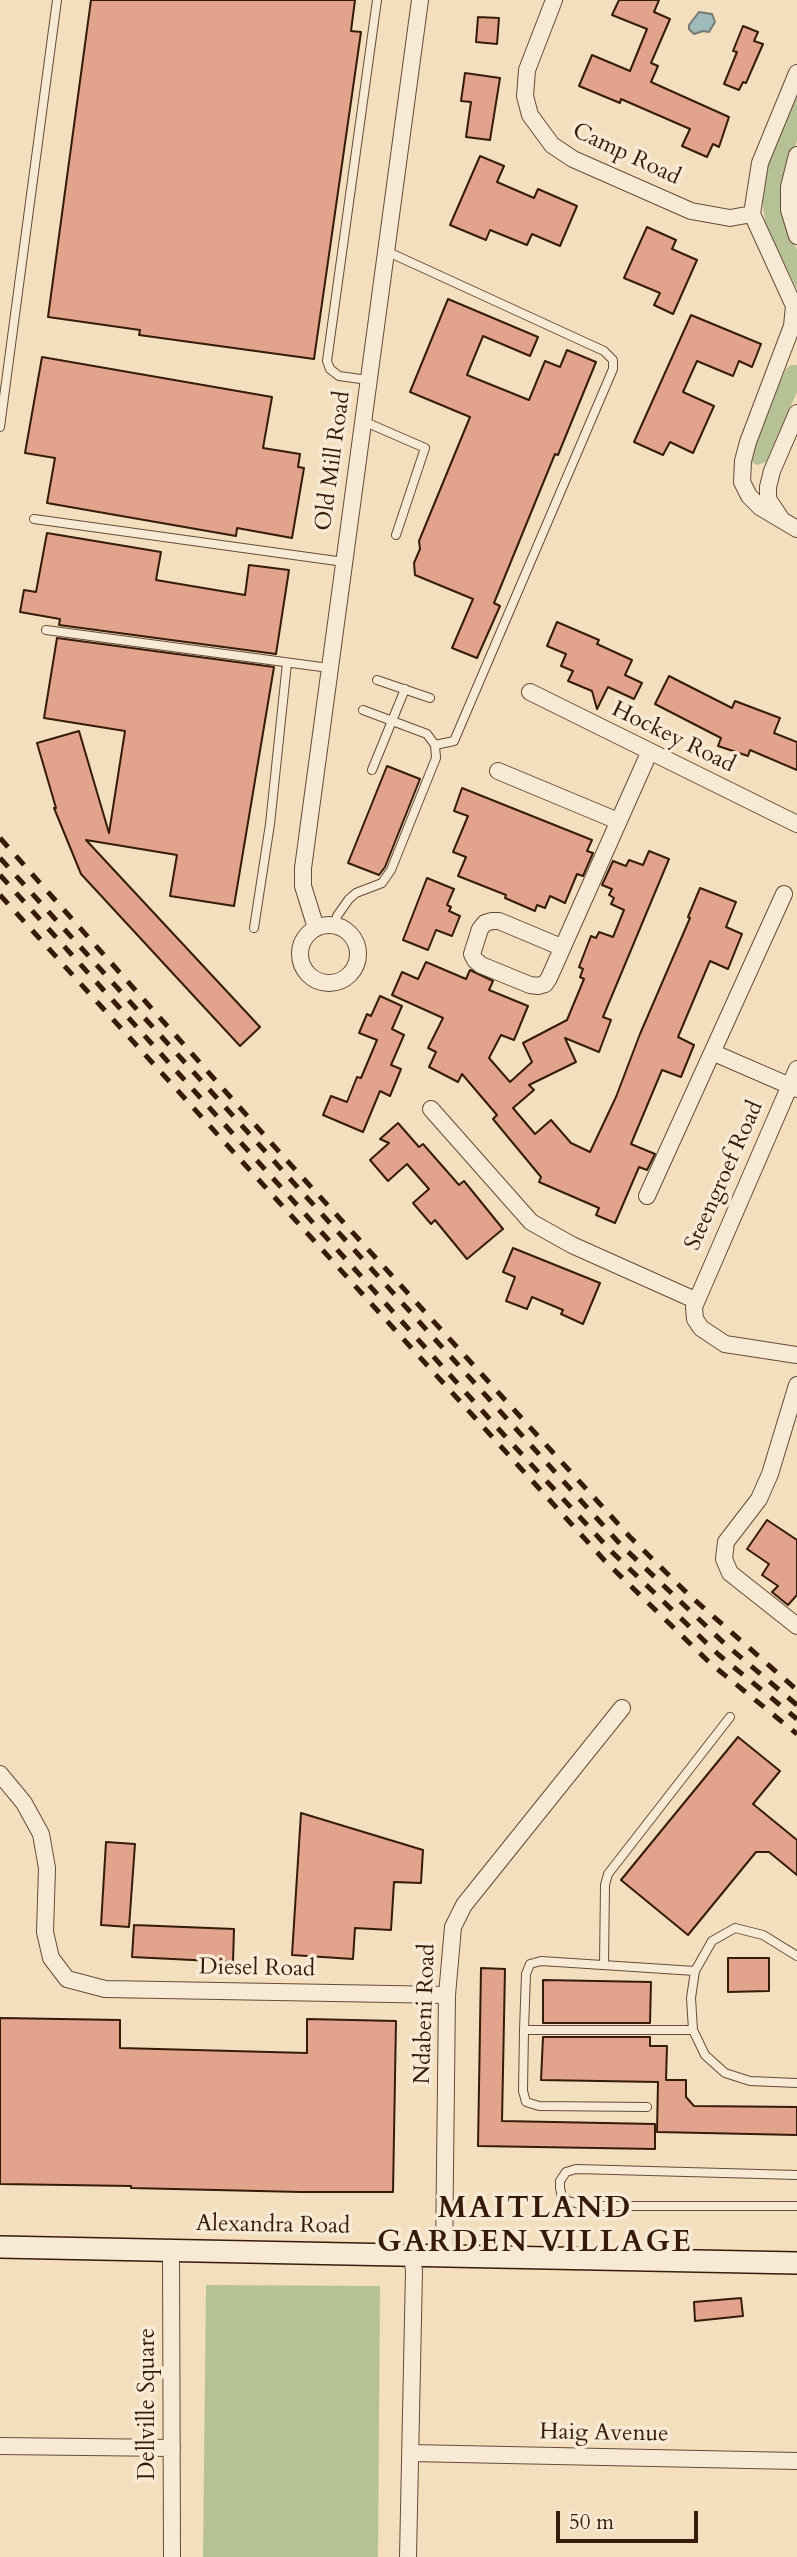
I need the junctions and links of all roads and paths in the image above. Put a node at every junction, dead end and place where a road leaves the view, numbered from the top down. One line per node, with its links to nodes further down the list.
1 (57, 0): 14 (lane)
2 (377, 0): 11 (lane)
3 (420, 0): 9 (street, Old Mill Road)
4 (554, 0): 7 (street, Camp Road)
5 (796, 79): 7 (street)
6 (797, 155): 8 (street)
7 (752, 214): 10 (street)
8 (797, 236)
9 (386, 251): 11 (street, Old Mill Road); 28 (lane)
10 (790, 353): 16 (street)
11 (368, 380): 13 (street, Old Mill Road)
12 (797, 413): 16 (street)
13 (363, 421): 17 (lane); 18 (street, Old Mill Road)
14 (0, 427)
15 (34, 519): 18 (lane)
16 (790, 526)
17 (396, 535)
18 (344, 562): 21 (street, Old Mill Road)
19 (46, 630): 20 (lane)
20 (287, 663): 21 (lane); 36 (lane)
21 (330, 668): 37 (street, Old Mill Road)
22 (377, 680): 23 (lane)
23 (405, 689): 25 (lane); 27 (lane)
24 (530, 692): 29 (street, Hockey Road)
25 (430, 698)
26 (363, 710): 27 (lane)
27 (392, 721): 28 (lane); 30 (lane)
28 (435, 745): 35 (lane)
29 (649, 753): 32 (street); 33 (street, Hockey Road)
30 (372, 770)
31 (498, 771): 32 (street)
32 (618, 821): 38 (street)
33 (797, 824)
34 (784, 894): 39 (street)
35 (335, 925): 37 (street); 37 (street)
36 (254, 928)
37 (316, 928)
38 (561, 947): 38 (street)
39 (713, 1053): 41 (street); 43 (street)
40 (797, 1069): 41 (street, Steengroef Road)
41 (793, 1088): 44 (street, Steengroef Road)
42 (431, 1109): 44 (street)
43 (647, 1196)
44 (695, 1300): 45 (street)
45 (797, 1355)
46 (797, 1385): 47 (street)
47 (797, 1626)
48 (622, 1708): 54 (street, Ndabeni Road)
49 (730, 1717): 52 (lane)
50 (0, 1774): 54 (street, Diesel Road)
51 (797, 1956): 53 (lane)
52 (604, 1965): 53 (lane); 55 (lane)
53 (695, 1971): 56 (lane)
54 (447, 1995): 64 (street, Ndabeni Road)
55 (524, 2030): 56 (lane); 58 (lane)
56 (694, 2030): 57 (lane)
57 (797, 2082)
58 (646, 2107)
59 (797, 2175): 60 (lane)
60 (797, 2206)
61 (0, 2247): 62 (street, Alexandra Road)
62 (171, 2250): 63 (street, Alexandra Road); 67 (street, Dellville Square)
63 (412, 2255): 64 (street, Alexandra Road); 68 (street)
64 (444, 2255): 65 (street, Alexandra Road)
65 (797, 2263)
66 (0, 2446): 67 (street)
67 (172, 2448): 70 (street, Dellville Square)
68 (410, 2453): 69 (street, Haig Avenue); 71 (street)
69 (797, 2461)
70 (172, 2557)
71 (408, 2557)

